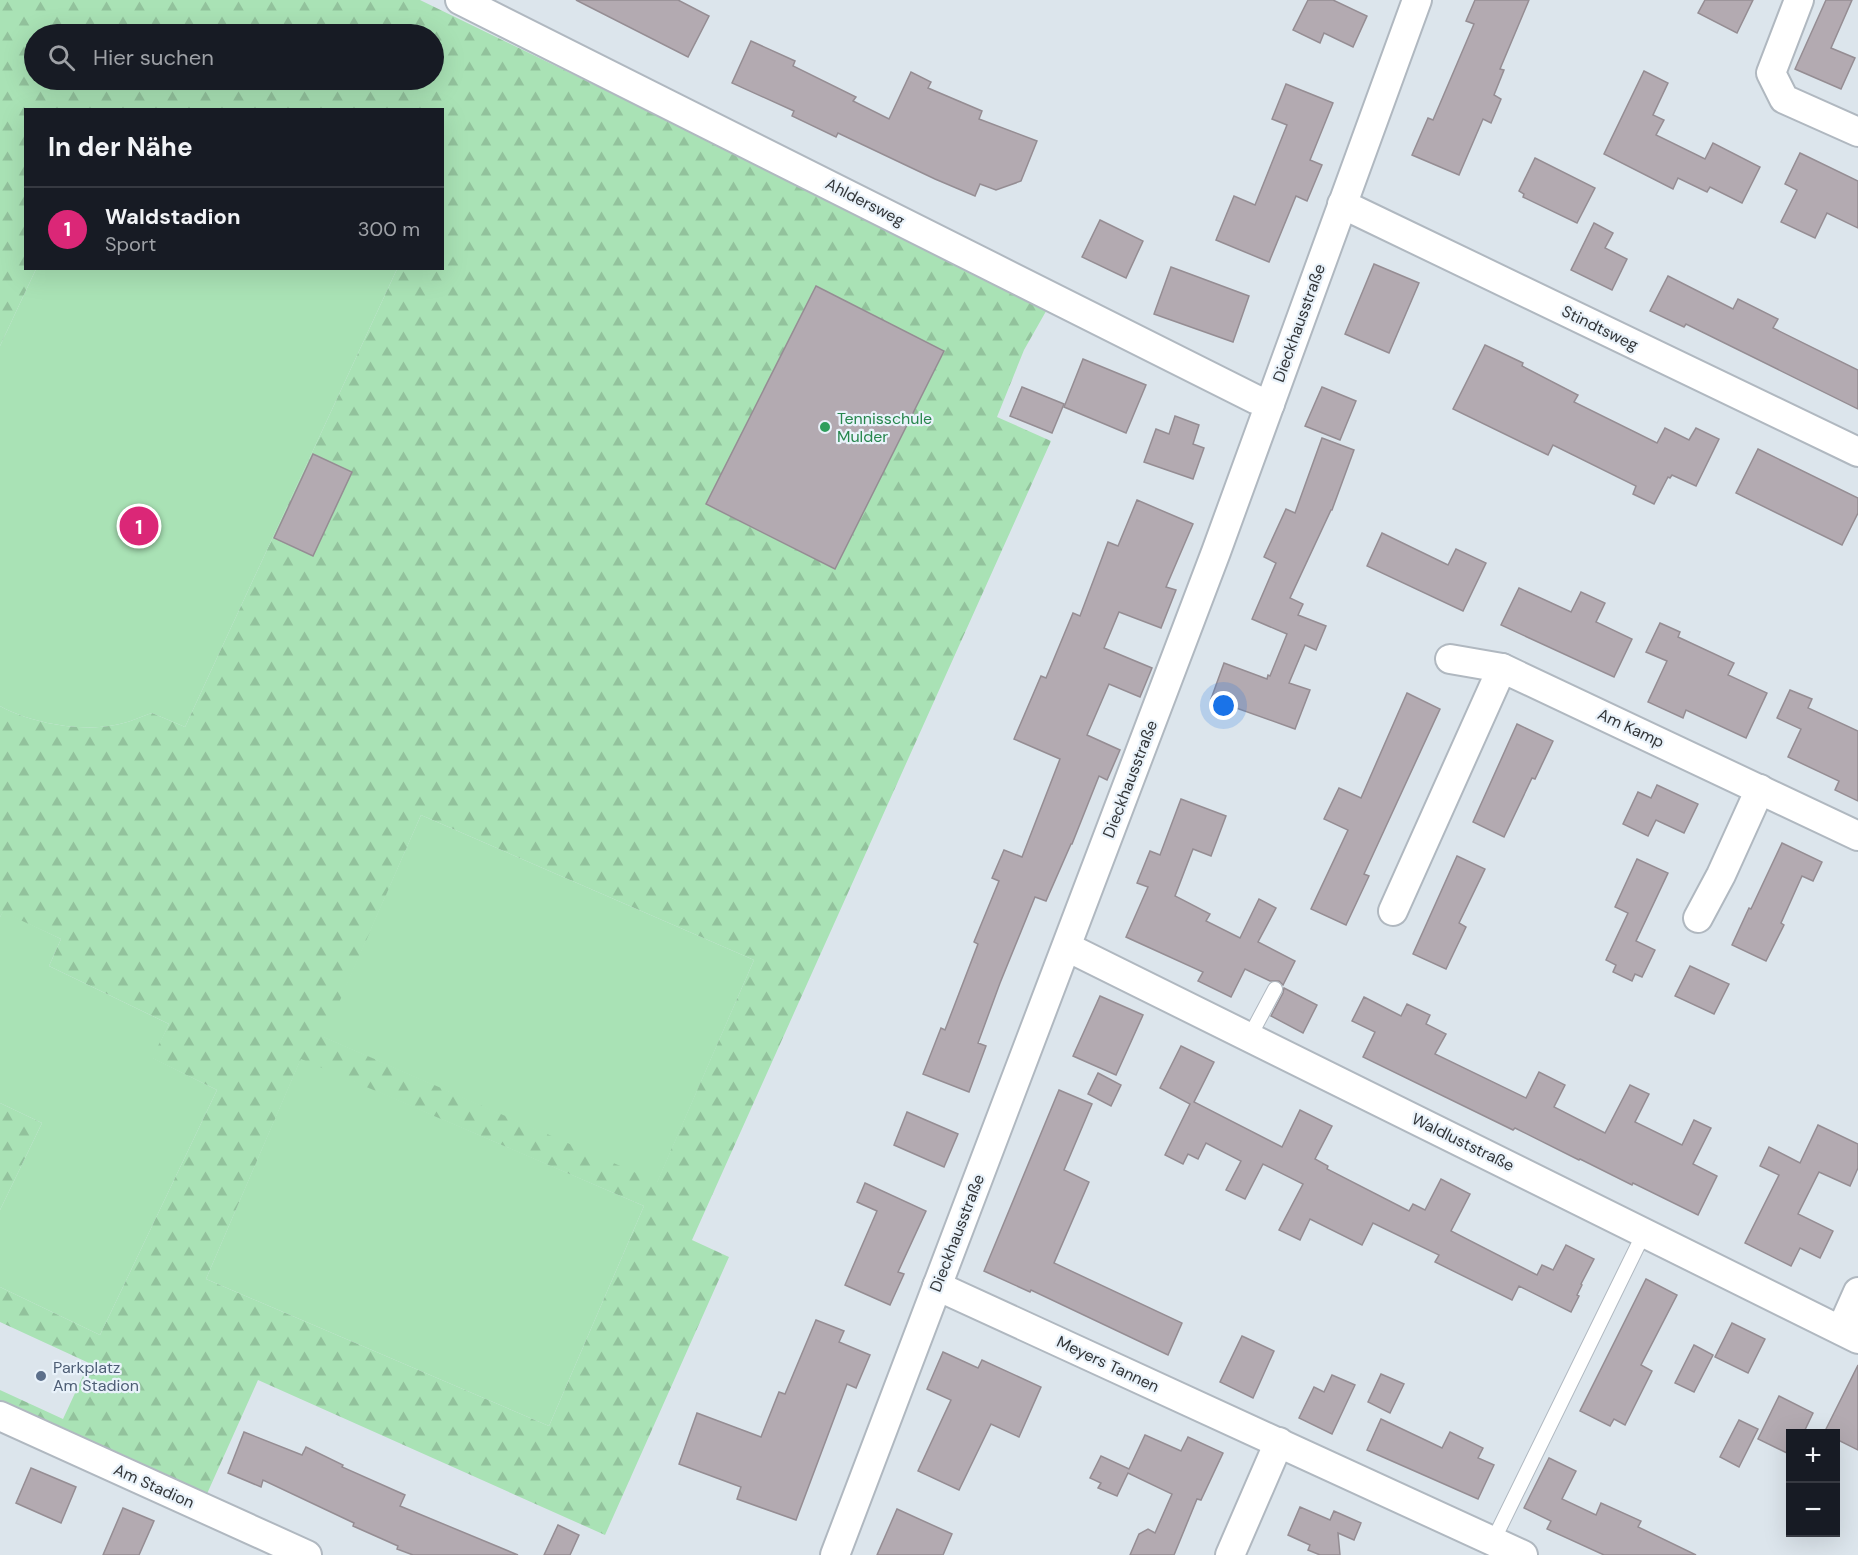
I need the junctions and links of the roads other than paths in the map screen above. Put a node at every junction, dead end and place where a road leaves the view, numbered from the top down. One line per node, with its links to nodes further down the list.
1 (460, 0): 6 (street, Ahldersweg)
2 (1417, 0): 5 (street, Dieckhausstraße)
3 (1799, 0): 4 (street)
4 (1858, 132)
5 (1342, 204): 6 (street, Dieckhausstraße); 7 (street, Stindtsweg)
6 (1270, 404): 14 (street, Dieckhausstraße)
7 (1858, 452)
8 (1450, 659): 9 (street, Am Kamp)
9 (1502, 668): 10 (street, Am Kamp); 12 (street)
10 (1760, 789): 11 (street, Am Kamp); 13 (street)
11 (1858, 836)
12 (1393, 911)
13 (1698, 918)
14 (1067, 946): 16 (street, Waldluststraße); 18 (street, Dieckhausstraße)
15 (1275, 988): 16 (lane)
16 (1250, 1036): 17 (street, Waldluststraße)
17 (1644, 1233): 20 (street, Waldluststraße); 23 (lane)
18 (937, 1286): 22 (street, Meyers Tannen); 25 (street, Dieckhausstraße)
19 (1858, 1292): 20 (street)
20 (1850, 1335)
21 (0, 1416): 24 (street, Am Stadion)
22 (1279, 1442): 23 (street, Meyers Tannen); 26 (street)
23 (1493, 1541): 27 (street, Meyers Tannen)
24 (307, 1555)
25 (835, 1555)
26 (1230, 1555)
27 (1523, 1555)

